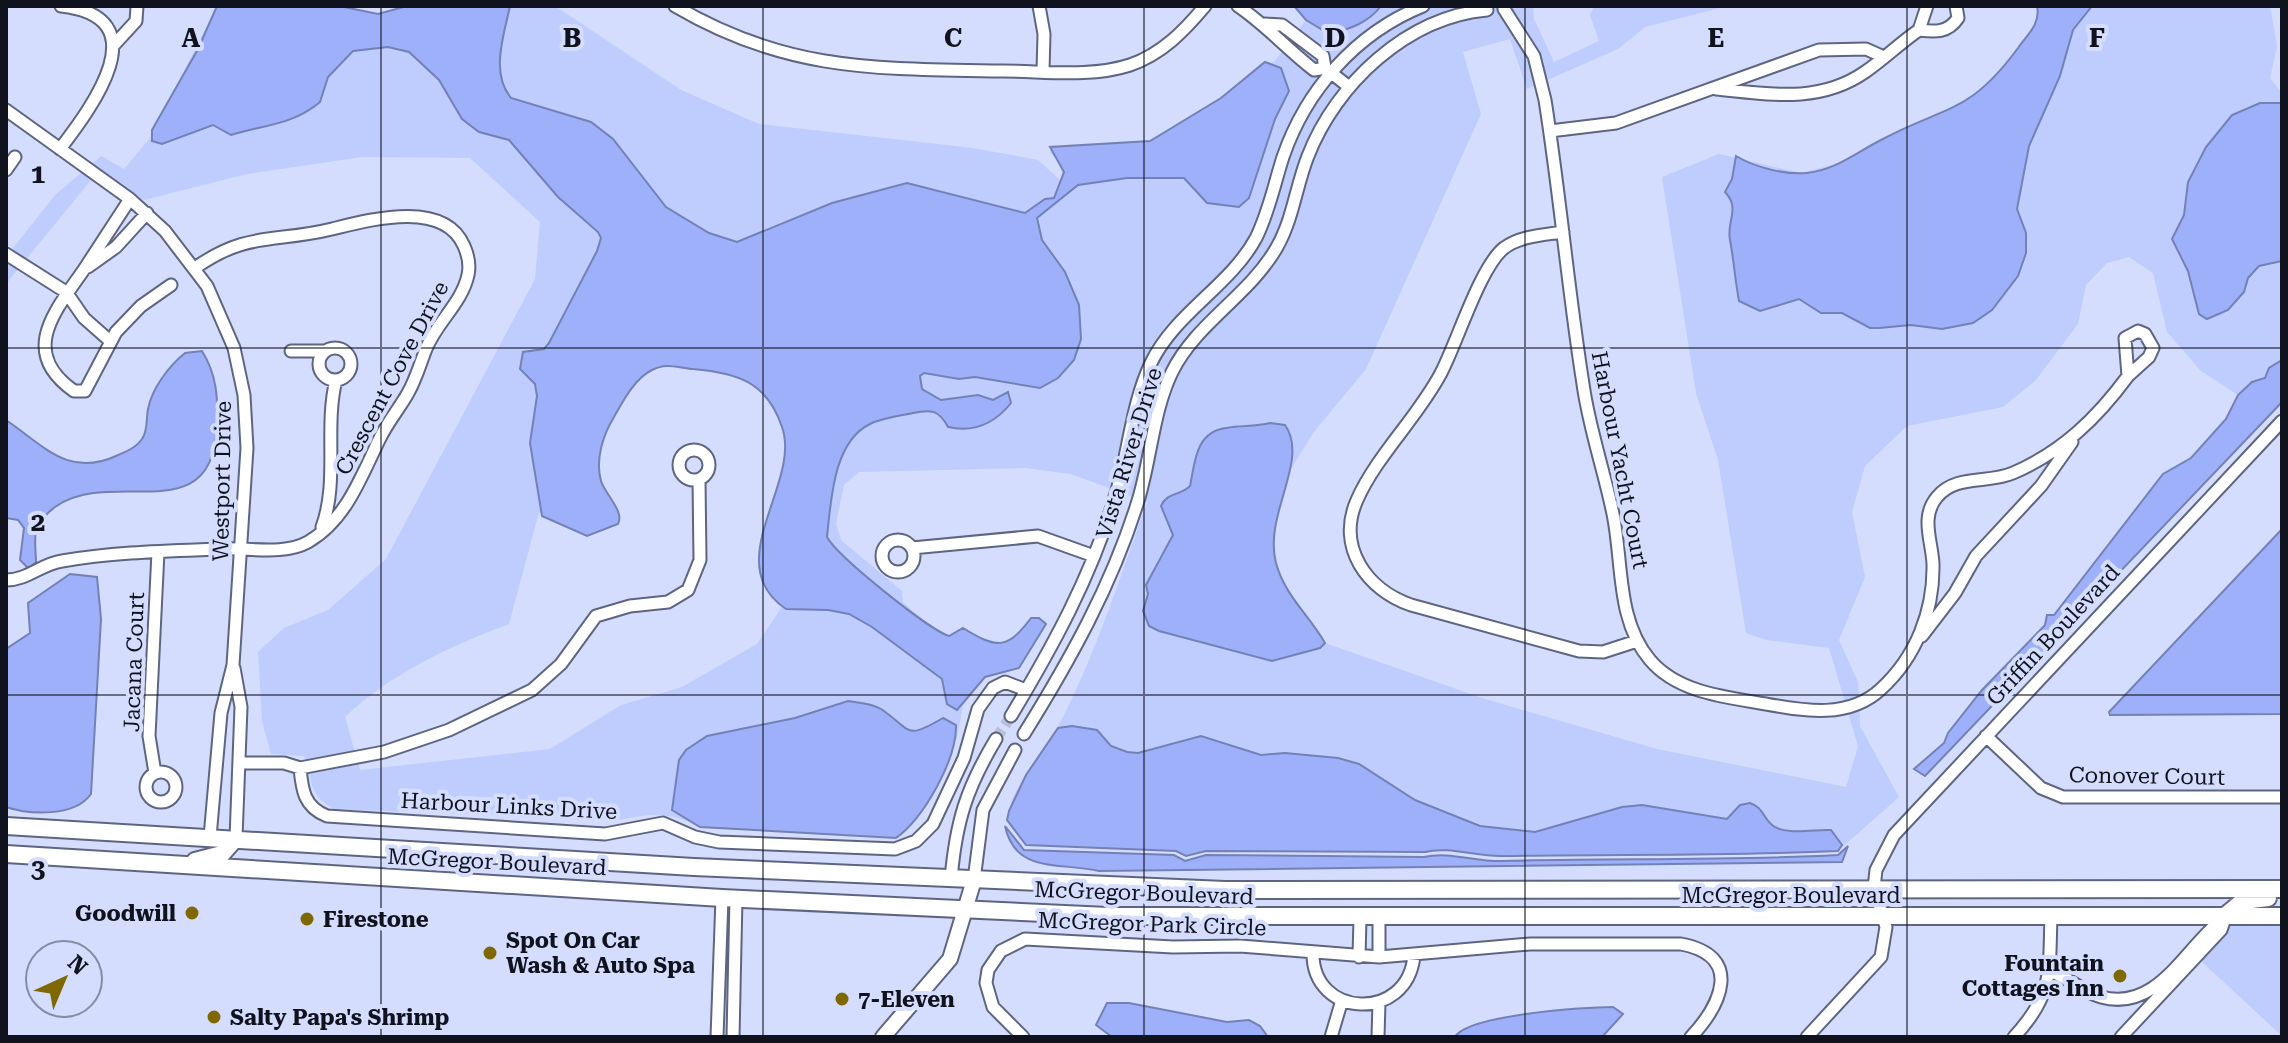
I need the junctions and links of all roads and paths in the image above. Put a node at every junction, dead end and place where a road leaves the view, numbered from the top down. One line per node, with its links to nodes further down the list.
1 (61, 6): 13 (street)
2 (104, 6): 13 (street)
3 (137, 6): 17 (street)
4 (675, 6): 21 (street)
5 (1039, 6): 21 (street)
6 (1205, 6): 21 (street)
7 (1238, 6): 14 (street)
8 (1423, 6): 20 (street, Vista River Drive)
9 (1927, 6): 15 (street)
10 (1956, 6): 15 (street)
11 (1506, 7): 12 (street, Harbour Yacht Court); 25 (street, Harbour Yacht Court)
12 (1484, 8): 22 (street, Vista River Drive)
13 (89, 12): 17 (street)
14 (1265, 24): 16 (street); 18 (street)
15 (1919, 30): 19 (street)
16 (1302, 40): 18 (street); 20 (street)
17 (113, 46): 26 (street)
18 (1292, 53): 20 (street)
19 (1884, 57): 23 (street); 23 (street)
20 (1328, 70): 22 (street); 49 (street, Vista River Drive)
21 (1043, 71)
22 (1348, 86): 56 (street, Vista River Drive)
23 (1712, 89): 25 (street)
24 (6, 110): 26 (street, Westport Drive)
25 (1550, 131): 31 (street, Harbour Yacht Court)
26 (60, 149): 29 (street, Westport Drive)
27 (15, 157): 28 (street)
28 (6, 170)
29 (130, 199): 30 (street, Westport Drive); 34 (street)
30 (147, 213): 33 (street, Westport Drive); 34 (street)
31 (1563, 232): 52 (street, Harbour Yacht Court); 52 (street)
32 (6, 254): 36 (street)
33 (195, 268): 45 (street, Crescent Cove Drive); 46 (street, Westport Drive)
34 (84, 270): 36 (street)
35 (171, 285): 37 (street)
36 (66, 292): 37 (street); 37 (street)
37 (110, 341)
38 (291, 351): 39 (street)
39 (325, 351): 41 (street); 41 (street)
40 (2128, 376): 43 (street, Harbour Yacht Court)
41 (336, 380): 45 (street)
42 (2282, 421): 57 (street, Griffin Boulevard)
43 (2078, 435): 51 (street, Harbour Yacht Court); 51 (street, Harbour Yacht Court)
44 (699, 479): 61 (street)
45 (319, 535): 46 (street, Crescent Cove Drive)
46 (241, 548): 48 (street, Crescent Cove Drive); 53 (street, Westport Drive)
47 (912, 548): 49 (street)
48 (158, 552): 50 (street, Crescent Cove Drive); 62 (street, Jacana Court)
49 (1094, 556): 54 (street, Vista River Drive)
50 (6, 580)
51 (1920, 639): 52 (street, Harbour Yacht Court)
52 (1637, 641)
53 (233, 665): 60 (street, Westport Drive); 65 (street, Westport Drive)
54 (1026, 690): 55 (street, Vista River Drive); 61 (street, Harbour Links Drive)
55 (1011, 716)
56 (1024, 734)
57 (1986, 736): 63 (street, Conover Court); 73 (street, Griffin Boulevard)
58 (996, 739): 71 (street)
59 (1015, 750): 72 (street)
60 (241, 763): 61 (street); 66 (street, Westport Drive)
61 (300, 768)
62 (155, 773)
63 (2282, 797)
64 (6, 826): 65 (main road, McGregor Boulevard)
65 (210, 837): 66 (main road, McGregor Boulevard)
66 (236, 838): 67 (main road, McGregor Boulevard); 69 (main road)
67 (303, 843): 70 (main road); 71 (main road, McGregor Boulevard)
68 (6, 854): 69 (main road, McGregor Boulevard)
69 (182, 865): 70 (main road, McGregor Boulevard)
70 (261, 870): 75 (main road, McGregor Boulevard)
71 (951, 879): 72 (main road, McGregor Boulevard); 77 (street)
72 (974, 880): 73 (main road, McGregor Boulevard); 77 (street)
73 (1874, 888): 74 (main road, McGregor Boulevard); 79 (street)
74 (2282, 889)
75 (729, 898): 77 (main road, McGregor Boulevard); 91 (street); 92 (street)
76 (2282, 898): 78 (main road)
77 (967, 908): 82 (main road, McGregor Boulevard); 95 (street)
78 (2226, 915): 80 (main road, McGregor Boulevard); 81 (main road, McGregor Boulevard); 88 (street); 102 (street)
79 (1882, 916): 80 (main road, McGregor Boulevard); 83 (main road, McGregor Boulevard); 100 (street)
80 (2051, 916): 88 (street)
81 (2282, 916)
82 (1360, 918): 83 (main road, McGregor Boulevard); 86 (street)
83 (1379, 918): 87 (street)
84 (1313, 953): 86 (street, McGregor Park Circle); 89 (street); 96 (street, McGregor Park Circle)
85 (1414, 956): 87 (street, McGregor Park Circle); 90 (street); 99 (street, McGregor Park Circle)
86 (1359, 957): 87 (street, McGregor Park Circle)
87 (1379, 957)
88 (2051, 972): 101 (street)
89 (1342, 1000): 90 (street); 97 (street)
90 (1379, 1002): 98 (street)
91 (720, 1017): 92 (street); 93 (street)
92 (734, 1018): 94 (street)
93 (717, 1037)
94 (733, 1037)
95 (883, 1037)
96 (1023, 1037)
97 (1331, 1037)
98 (1378, 1037)
99 (1691, 1037)
100 (1807, 1037)
101 (2014, 1037)
102 (2121, 1037)

